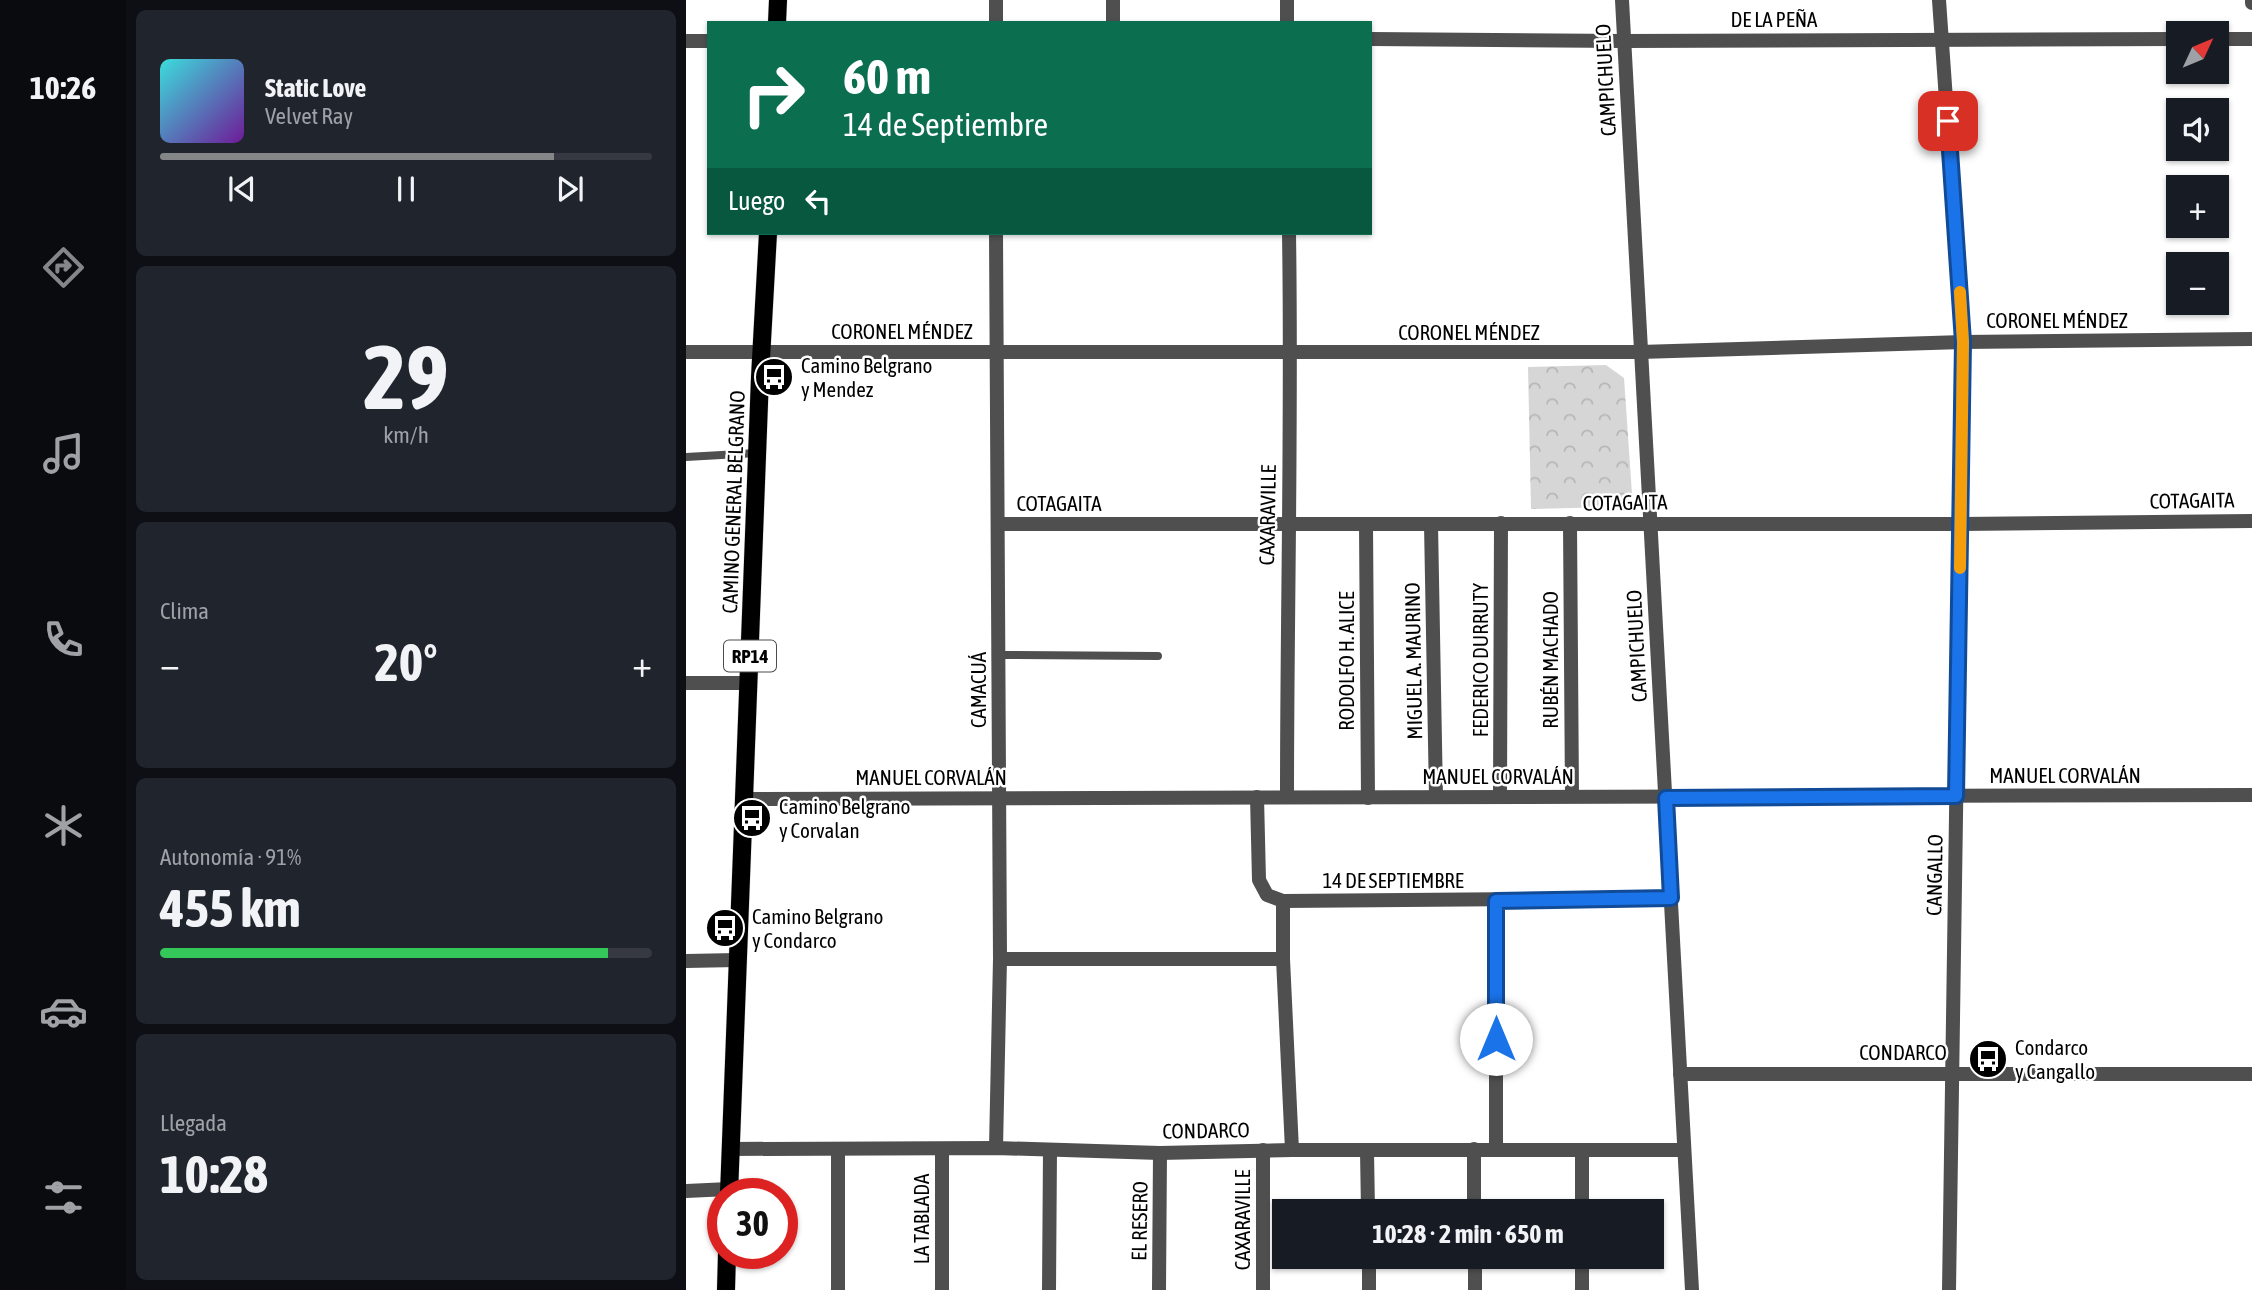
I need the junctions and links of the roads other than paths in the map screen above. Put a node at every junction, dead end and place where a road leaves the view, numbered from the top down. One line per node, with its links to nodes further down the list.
1 (778, 0): 7 (main road)
2 (996, 0): 8 (street)
3 (1112, 0): 9 (street)
4 (1287, 0): 10 (street)
5 (1622, 0): 18 (street, CAMPICHUELO)
6 (1939, 0): 12 (street, CANGALLO)
7 (778, 21)
8 (996, 21)
9 (1113, 21)
10 (1287, 21)
11 (1372, 39): 18 (street, DE LA PEÑA)
12 (1942, 39): 13 (street, DE LA PEÑA); 18 (street, DE LA PEÑA); 23 (street, CANGALLO)
13 (2166, 39)
14 (2230, 39): 15 (street)
15 (2252, 39)
16 (686, 41): 17 (street)
17 (707, 41)
18 (1623, 41): 26 (street, CAMPICHUELO)
19 (768, 235): 27 (main road, CAMINO GENERAL BELGRANO / RP14)
20 (996, 235): 25 (street, CAMACUÁ)
21 (1289, 235): 28 (street, CAXARAVILLE)
22 (2252, 339): 23 (street, CORONEL MÉNDEZ)
23 (1963, 342): 26 (street, CORONEL MÉNDEZ); 38 (street, CANGALLO)
24 (686, 352): 27 (street, CORONEL MÉNDEZ)
25 (997, 352): 27 (street, CORONEL MÉNDEZ); 28 (street, CORONEL MÉNDEZ); 35 (street, CAMACUÁ)
26 (1640, 352): 28 (street, CORONEL MÉNDEZ); 32 (street, CAMPICHUELO)
27 (761, 353): 29 (main road, CAMINO GENERAL BELGRANO / RP14)
28 (1291, 353): 36 (street, CAXARAVILLE)
29 (757, 453): 30 (lane); 43 (main road, CAMINO GENERAL BELGRANO / RP14)
30 (686, 457)
31 (2252, 521): 38 (street, COTAGAITA)
32 (1650, 522): 34 (street, COTAGAITA); 38 (street, COTAGAITA); 53 (street, CAMPICHUELO)
33 (1502, 523): 34 (street, COTAGAITA); 37 (street, COTAGAITA); 50 (street, FEDERICO DURRUTY)
34 (1570, 523): 45 (street, RUBÉN MACHADO)
35 (999, 524): 36 (street, COTAGAITA); 40 (street, CAMACUÁ)
36 (1287, 524): 39 (street, COTAGAITA); 48 (street, CAXARAVILLE)
37 (1431, 524): 39 (street, COTAGAITA); 49 (street, MIGUEL A. MAURINO)
38 (1961, 524): 46 (street, CANGALLO)
39 (1366, 525): 52 (street, RODOLFO H. ALICE)
40 (999, 655): 41 (lane); 51 (street, CAMACUÁ)
41 (1158, 656)
42 (686, 683): 43 (street)
43 (750, 683): 54 (main road, CAMINO GENERAL BELGRANO / RP14)
44 (2252, 795): 46 (street, MANUEL CORVALÁN)
45 (1572, 796): 50 (street, MANUEL CORVALÁN); 53 (street, MANUEL CORVALÁN)
46 (1956, 796): 53 (street, MANUEL CORVALÁN); 62 (street, CANGALLO)
47 (1257, 797): 48 (street, MANUEL CORVALÁN); 51 (street, MANUEL CORVALÁN); 56 (street)
48 (1287, 797): 52 (street, MANUEL CORVALÁN)
49 (1436, 797): 50 (street, MANUEL CORVALÁN); 52 (street, MANUEL CORVALÁN)
50 (1500, 797)
51 (999, 798): 54 (street, MANUEL CORVALÁN); 58 (street, CAMACUÁ)
52 (1368, 798)
53 (1666, 798): 55 (street, CAMPICHUELO)
54 (744, 799): 60 (main road, CAMINO GENERAL BELGRANO / RP14)
55 (1671, 898): 57 (street, 14 DE SEPTIEMBRE); 63 (street, CAMPICHUELO)
56 (1283, 901): 57 (street, 14 DE SEPTIEMBRE); 59 (street)
57 (1496, 901): 70 (street)
58 (1000, 959): 59 (street); 65 (street, CAMACUÁ)
59 (1283, 959): 73 (street)
60 (737, 960): 61 (street); 66 (main road, CAMINO GENERAL BELGRANO / RP14)
61 (686, 961)
62 (1953, 1073): 63 (street, CONDARCO); 64 (street, CONDARCO); 98 (street, CANGALLO)
63 (1680, 1074): 75 (street, CAMPICHUELO)
64 (2252, 1074)
65 (996, 1148): 68 (street, CONDARCO); 71 (street, CONDARCO)
66 (730, 1149): 67 (street, CONDARCO); 78 (main road, CAMINO GENERAL BELGRANO / RP14)
67 (838, 1149): 68 (street, CONDARCO); 89 (street)
68 (942, 1149): 90 (street, LA TABLADA)
69 (1474, 1149): 70 (street, CONDARCO); 76 (street, CONDARCO); 82 (street)
70 (1496, 1149): 74 (street, CONDARCO)
71 (1050, 1150): 77 (street, CONDARCO); 91 (street)
72 (1263, 1150): 73 (street, CONDARCO); 77 (street, CONDARCO); 93 (street, CAXARAVILLE)
73 (1292, 1150): 76 (street, CONDARCO)
74 (1583, 1150): 75 (street, CONDARCO); 83 (street)
75 (1684, 1150): 97 (street, CAMPICHUELO)
76 (1367, 1151): 81 (street)
77 (1160, 1153): 92 (street, EL RESERO)
78 (729, 1178)
79 (686, 1191): 80 (street)
80 (707, 1191)
81 (1368, 1199)
82 (1474, 1199)
83 (1583, 1199)
84 (727, 1269): 88 (main road)
85 (1369, 1269): 94 (street)
86 (1475, 1269): 95 (street)
87 (1582, 1269): 96 (street)
88 (726, 1290)
89 (838, 1290)
90 (942, 1290)
91 (1049, 1290)
92 (1159, 1290)
93 (1263, 1290)
94 (1369, 1290)
95 (1475, 1290)
96 (1582, 1290)
97 (1692, 1290)
98 (1950, 1290)

